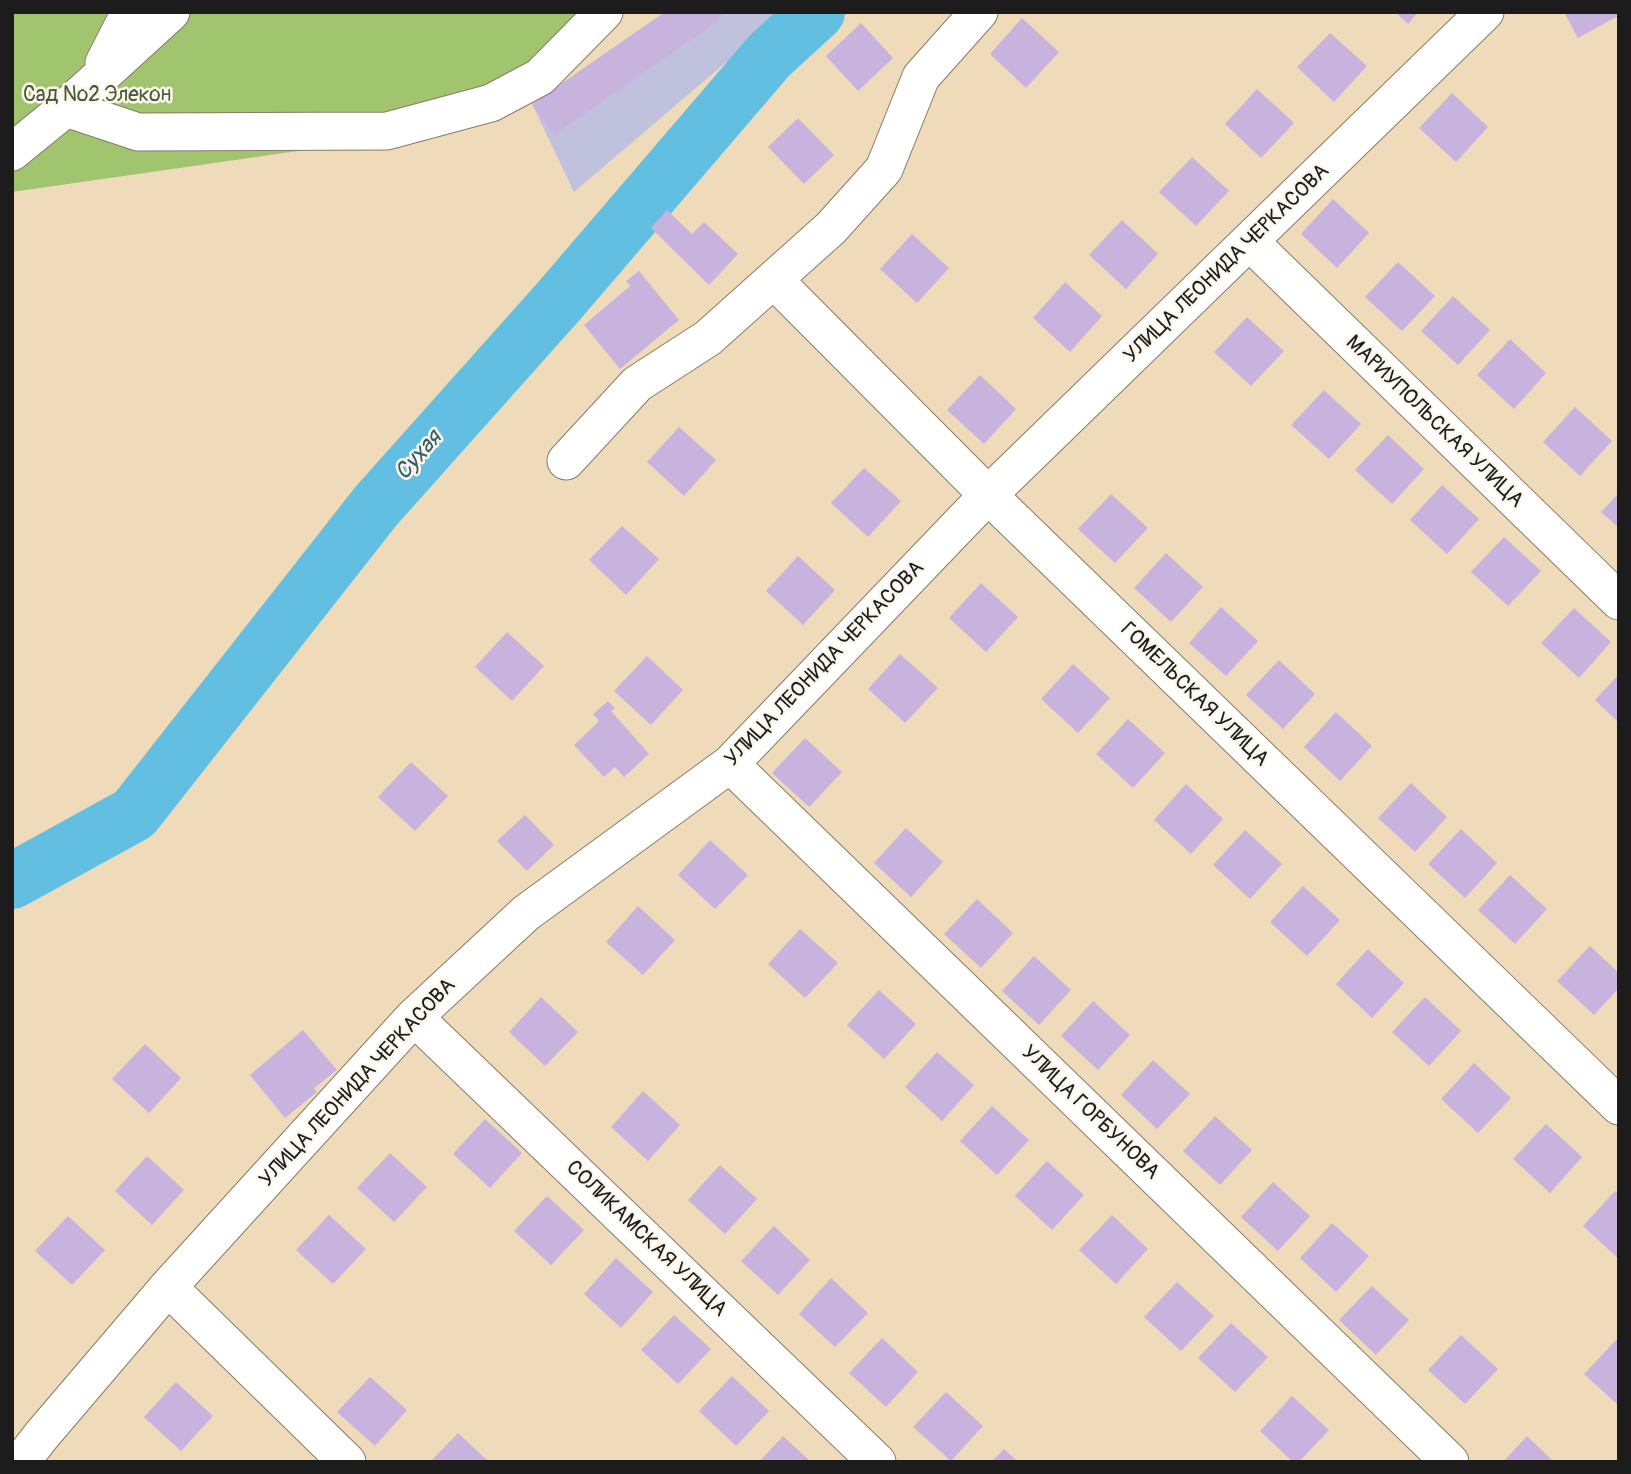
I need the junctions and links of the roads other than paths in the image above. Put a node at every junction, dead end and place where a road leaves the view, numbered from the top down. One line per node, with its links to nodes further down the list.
1 (130, 12): 6 (street)
2 (171, 12): 6 (street)
3 (604, 12): 7 (street)
4 (979, 12): 10 (street)
5 (1485, 12): 9 (street, УЛИЦА ЛЕОНИДА ЧЕРКАСОВА)
6 (94, 83): 7 (street)
7 (66, 108): 8 (street)
8 (12, 152)
9 (1250, 242): 12 (street, УЛИЦА ЛЕОНИДА ЧЕРКАСОВА); 13 (street, МАРИУПОЛЬСКАЯ УЛИЦА)
10 (774, 280): 11 (street); 12 (street, ГОМЕЛЬСКАЯ УЛИЦА)
11 (566, 461)
12 (988, 495): 14 (street, УЛИЦА ЛЕОНИДА ЧЕРКАСОВА); 16 (street, ГОМЕЛЬСКАЯ УЛИЦА)
13 (1619, 601)
14 (730, 764): 15 (street, УЛИЦА ЛЕОНИДА ЧЕРКАСОВА); 21 (street, УЛИЦА ГОРБУНОВА)
15 (414, 1017): 17 (street, УЛИЦА ЛЕОНИДА ЧЕРКАСОВА); 20 (street, СОЛИКАМСКАЯ УЛИЦА)
16 (1619, 1106)
17 (168, 1287): 18 (street, УЛИЦА ЛЕОНИДА ЧЕРКАСОВА); 19 (street)
18 (21, 1462)
19 (347, 1462)
20 (877, 1462)
21 (1450, 1462)

